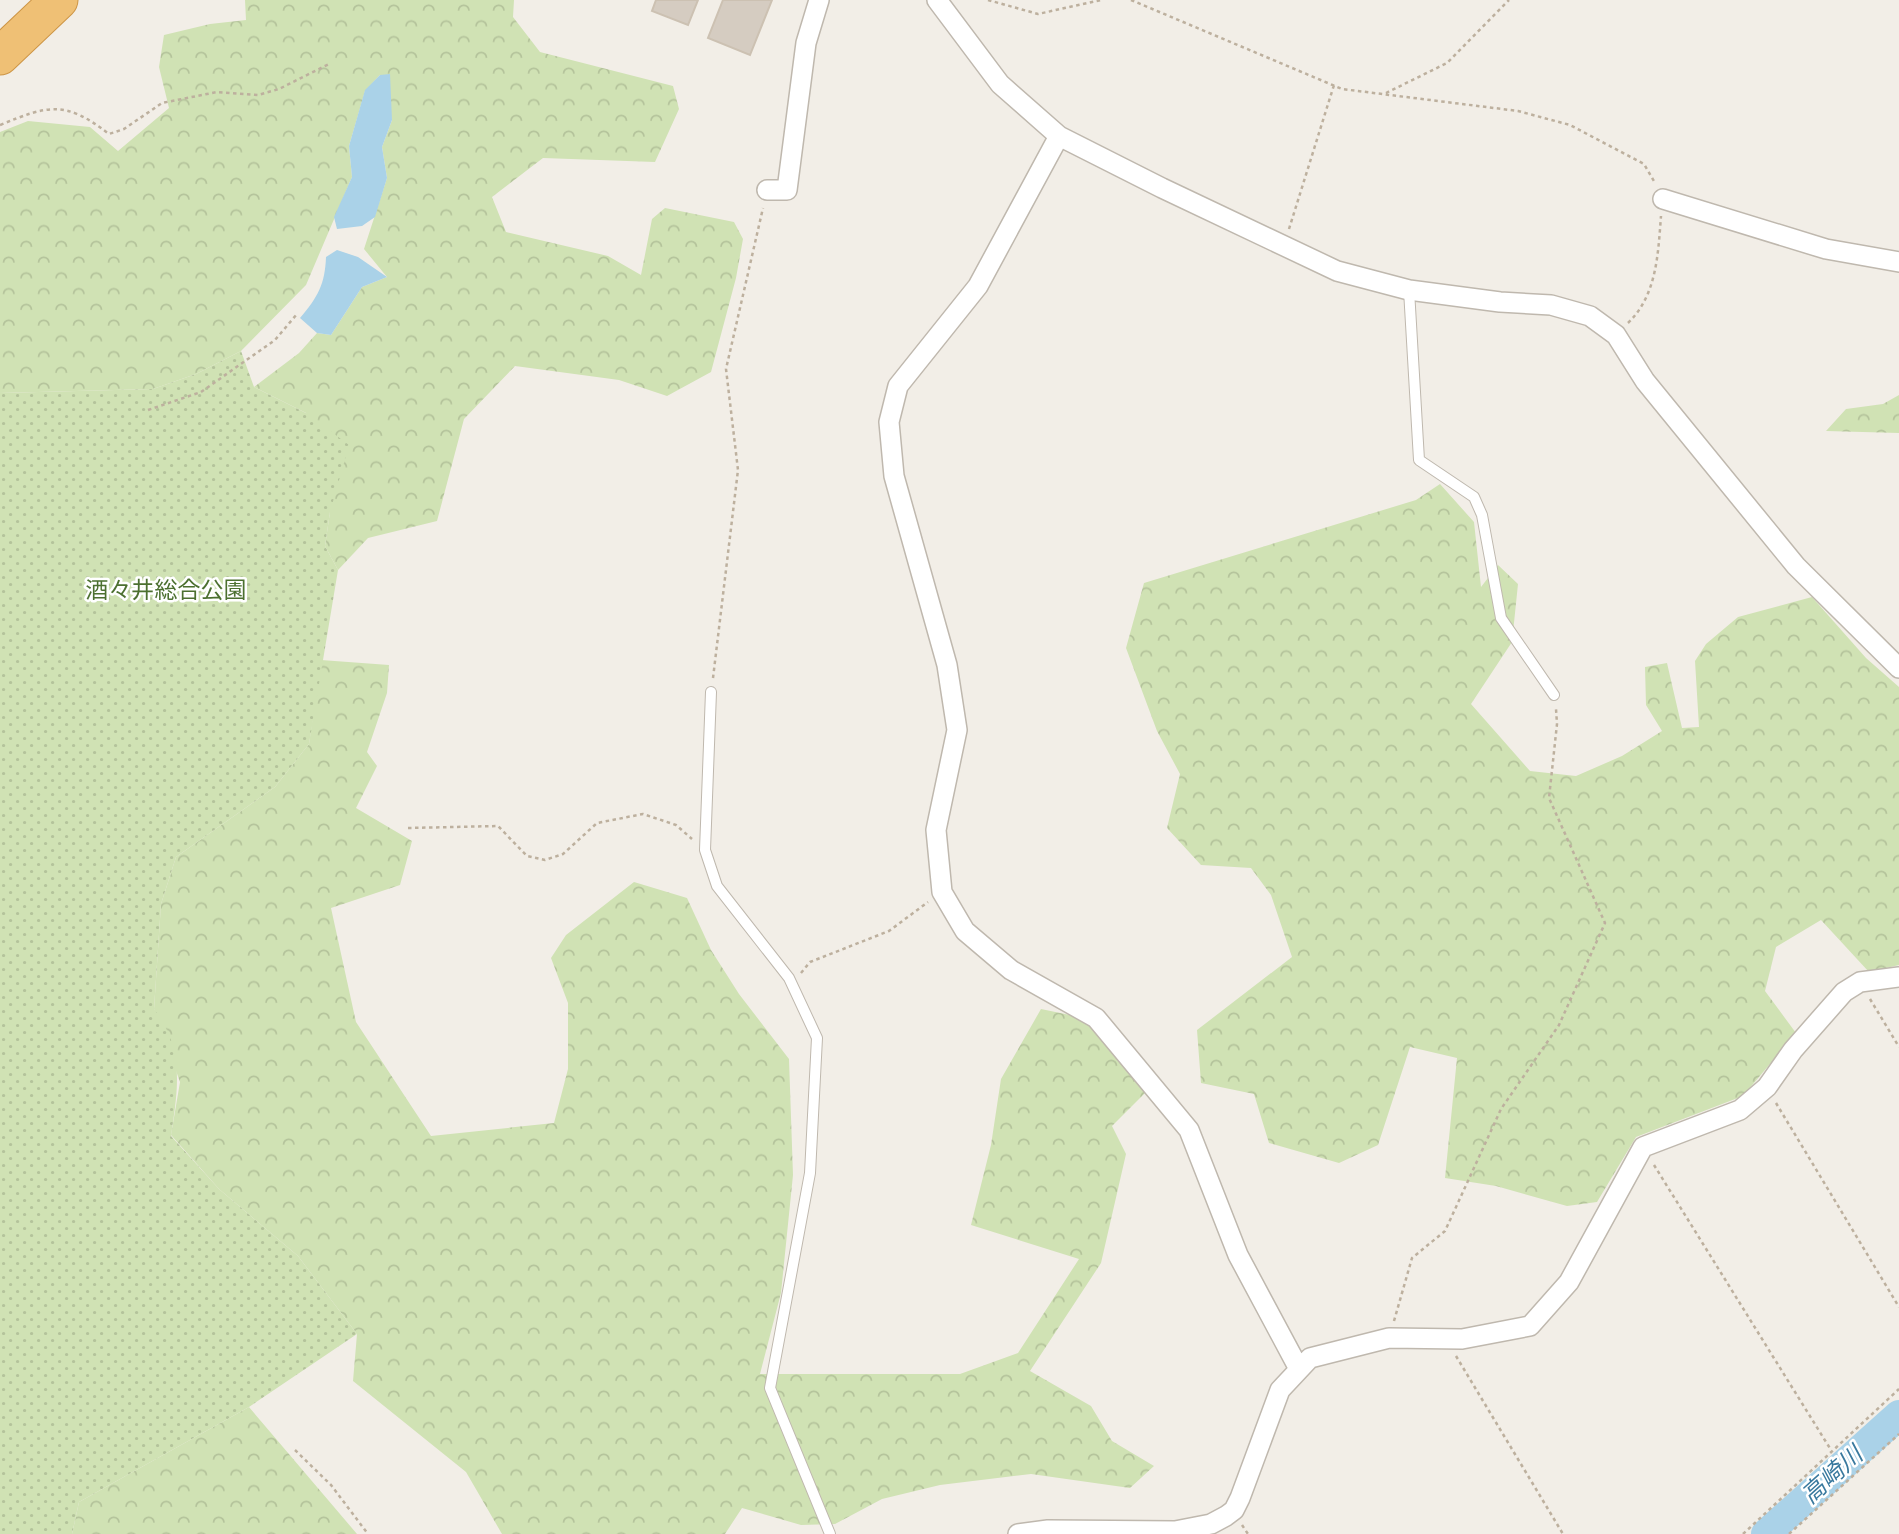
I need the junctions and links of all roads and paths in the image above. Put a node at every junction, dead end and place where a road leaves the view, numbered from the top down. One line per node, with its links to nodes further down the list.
1 (59, 0): 8 (highway)
2 (819, 0): 14 (street)
3 (937, 0): 13 (street)
4 (988, 0): 5 (path)
5 (1101, 0)
6 (1131, 0): 10 (path)
7 (1509, 0): 11 (path)
8 (0, 56)
9 (329, 64): 12 (path)
10 (1334, 85): 11 (path); 16 (path)
11 (1386, 93): 15 (path)
12 (0, 125)
13 (1059, 136): 16 (street); 27 (street)
14 (767, 190): 23 (path)
15 (1663, 199): 17 (street); 20 (path)
16 (1284, 246): 18 (street)
17 (1899, 262)
18 (1409, 290): 20 (street); 24 (lane)
19 (297, 314): 21 (path)
20 (1616, 335): 22 (street)
21 (148, 410)
22 (1899, 668)
23 (711, 692): 26 (lane)
24 (1554, 695): 35 (path)
25 (408, 828): 26 (path)
26 (705, 850): 30 (lane)
27 (942, 892): 30 (path); 37 (street)
28 (1899, 977): 29 (street)
29 (1860, 982): 31 (path); 32 (street)
30 (793, 984): 43 (lane)
31 (1899, 1047)
32 (1767, 1087): 33 (street); 34 (path)
33 (1643, 1147): 36 (street); 41 (path)
34 (1899, 1307)
35 (1389, 1338): 36 (street); 37 (street)
36 (1446, 1338): 45 (path)
37 (1299, 1369): 44 (street)
38 (1899, 1389): 41 (path)
39 (1899, 1434): 47 (path)
40 (295, 1450): 42 (path)
41 (1832, 1450): 46 (path)
42 (368, 1534)
43 (830, 1534)
44 (1018, 1534)
45 (1563, 1534)
46 (1743, 1534)
47 (1789, 1534)

